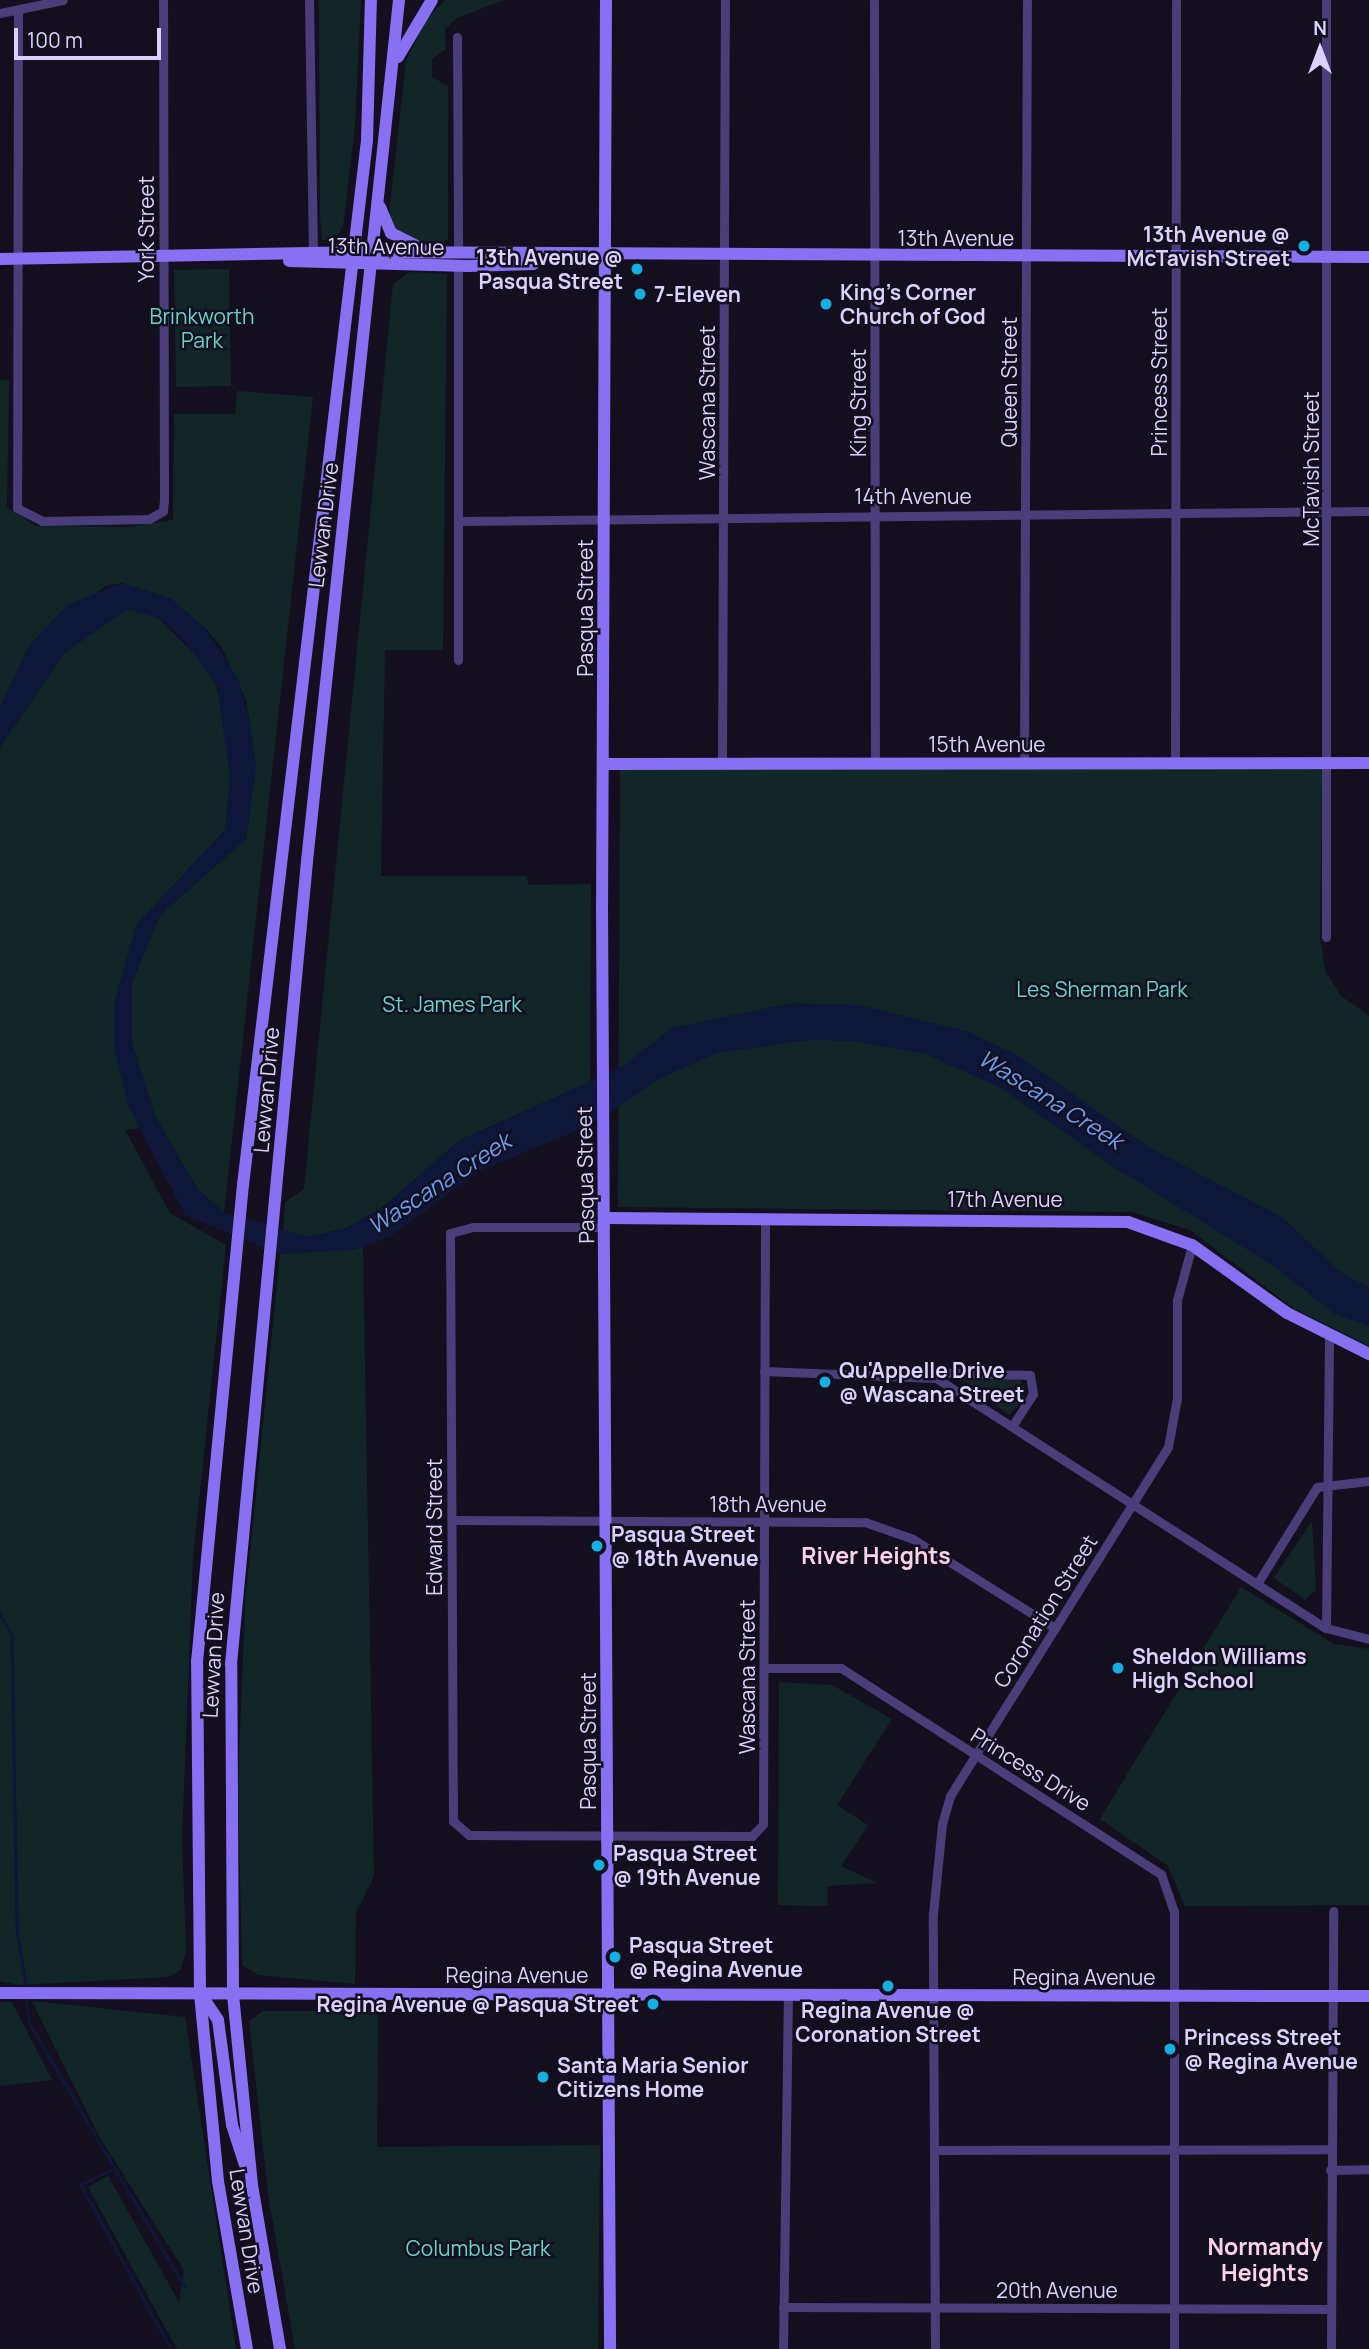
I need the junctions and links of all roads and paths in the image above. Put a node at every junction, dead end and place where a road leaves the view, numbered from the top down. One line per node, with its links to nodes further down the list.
1 (62, 0): 13 (street)
2 (163, 0): 27 (street, York Street)
3 (309, 0): 20 (street)
4 (371, 0): 18 (street, Lewvan Drive)
5 (399, 0): 16 (street, Lewvan Drive)
6 (432, 0): 16 (street)
7 (606, 0): 30 (street, Pasqua Street)
8 (725, 0): 21 (street, Wascana Street)
9 (874, 0): 22 (street, King Street)
10 (1027, 0): 23 (street, Queen Street)
11 (1176, 0): 24 (street, Princess Street)
12 (1326, 0): 25 (street, McTavish Street)
13 (18, 11): 14 (street); 32 (street)
14 (0, 13)
15 (457, 37): 19 (street)
16 (393, 66): 17 (street, Lewvan Drive)
17 (379, 201): 19 (street); 33 (street, Lewvan Drive)
18 (352, 252): 20 (street, 13th Avenue); 33 (street, 13th Avenue); 34 (street, Lewvan Drive)
19 (454, 252): 29 (street, 13th Avenue); 33 (street, 13th Avenue)
20 (313, 253): 28 (street, 13th Avenue)
21 (724, 257): 22 (street, 13th Avenue); 30 (street, 13th Avenue); 41 (street, Wascana Street)
22 (876, 257): 23 (street, 13th Avenue); 39 (street, King Street)
23 (1027, 257): 24 (street, 13th Avenue); 40 (street, Queen Street)
24 (1176, 257): 25 (street, 13th Avenue); 38 (street, Princess Street)
25 (1328, 257): 26 (street, 13th Avenue); 36 (street, McTavish Street)
26 (1369, 257)
27 (164, 258): 28 (street, 13th Avenue); 32 (street, 13th Avenue); 32 (street, York Street)
28 (267, 258): 34 (street, 13th Avenue)
29 (544, 258): 30 (street, 13th Avenue); 35 (street, 13th Avenue)
30 (605, 258): 42 (street, Pasqua Street)
31 (0, 259): 32 (street, 13th Avenue)
32 (18, 259)
33 (372, 259): 34 (street, 13th Avenue); 35 (street, 13th Avenue); 78 (street, Lewvan Drive)
34 (350, 266): 77 (street, Lewvan Drive)
35 (458, 266): 43 (street)
36 (1329, 511): 37 (street, 14th Avenue); 38 (street, 14th Avenue); 46 (street, McTavish Street)
37 (1369, 511)
38 (1178, 512): 40 (street, 14th Avenue); 45 (street, Princess Street)
39 (876, 513): 40 (street, 14th Avenue); 41 (street, 14th Avenue); 50 (street, King Street)
40 (1026, 513): 51 (street, Queen Street)
41 (724, 514): 42 (street, 14th Avenue); 49 (street, Wascana Street)
42 (603, 515): 43 (street, 14th Avenue); 48 (street, Pasqua Street)
43 (458, 521): 44 (street)
44 (458, 660)
45 (1175, 763): 46 (street, 15th Avenue); 51 (street, 15th Avenue)
46 (1326, 763): 47 (street, 15th Avenue); 52 (street, McTavish Street)
47 (1369, 763)
48 (605, 764): 49 (street, 15th Avenue); 54 (street, Pasqua Street)
49 (723, 764): 50 (street, 15th Avenue)
50 (875, 764): 51 (street, 15th Avenue)
51 (1024, 764)
52 (1326, 937)
53 (765, 1219): 54 (street, 17th Avenue); 56 (street, 17th Avenue); 59 (street, Wascana Street)
54 (605, 1222): 55 (street, 17th Avenue); 66 (street, Pasqua Street)
55 (450, 1233): 65 (street, Edward Street)
56 (1192, 1245): 57 (street, 17th Avenue); 64 (street, Coronation Street)
57 (1329, 1337): 58 (street, 17th Avenue); 62 (street)
58 (1369, 1354)
59 (764, 1371): 60 (street); 67 (street, Wascana Street)
60 (922, 1372): 61 (street); 61 (street)
61 (1012, 1426): 64 (street)
62 (1328, 1481): 63 (street); 68 (street); 70 (street)
63 (1369, 1481)
64 (1133, 1504): 68 (street); 69 (street, Coronation Street)
65 (452, 1520): 66 (street, 18th Avenue); 74 (street, Edward Street)
66 (608, 1520): 67 (street, 18th Avenue); 74 (street, Pasqua Street)
67 (765, 1521): 69 (street, 18th Avenue); 72 (street, Wascana Street)
68 (1257, 1584): 70 (street)
69 (1055, 1628): 73 (street, Coronation Street)
70 (1326, 1628): 71 (street)
71 (1369, 1639)
72 (764, 1668): 73 (street, Princess Drive); 74 (street, Wascana Street)
73 (975, 1756): 81 (street, Coronation Street); 84 (street, Princess Drive)
74 (607, 1836): 79 (street, Pasqua Street)
75 (1333, 1911): 82 (street)
76 (0, 1993): 77 (street, Regina Avenue)
77 (200, 1993): 78 (street, Regina Avenue); 90 (street, Lewvan Drive); 95 (street, Lewvan Drive)
78 (233, 1993): 79 (street, Regina Avenue); 90 (street, Lewvan Drive)
79 (609, 1994): 80 (street, Regina Avenue); 97 (street, Pasqua Street)
80 (788, 1995): 81 (street, Regina Avenue); 91 (street)
81 (933, 1996): 84 (street, Regina Avenue); 87 (street)
82 (1332, 1996): 83 (street, Regina Avenue); 84 (street, Regina Avenue); 86 (street)
83 (1369, 1996)
84 (1174, 1997): 85 (street)
85 (1174, 2149): 86 (street); 87 (street); 93 (street)
86 (1329, 2149): 89 (street)
87 (934, 2150): 92 (street)
88 (1369, 2169): 89 (street)
89 (1330, 2170): 94 (street)
90 (252, 2185): 96 (street, Lewvan Drive)
91 (783, 2307): 92 (street, 20th Avenue); 98 (street)
92 (934, 2308): 93 (street, 20th Avenue); 99 (street)
93 (1174, 2308): 94 (street, 20th Avenue); 100 (street)
94 (1331, 2309): 101 (street)
95 (247, 2349)
96 (280, 2349)
97 (610, 2349)
98 (783, 2349)
99 (934, 2349)
100 (1174, 2349)
101 (1331, 2349)

